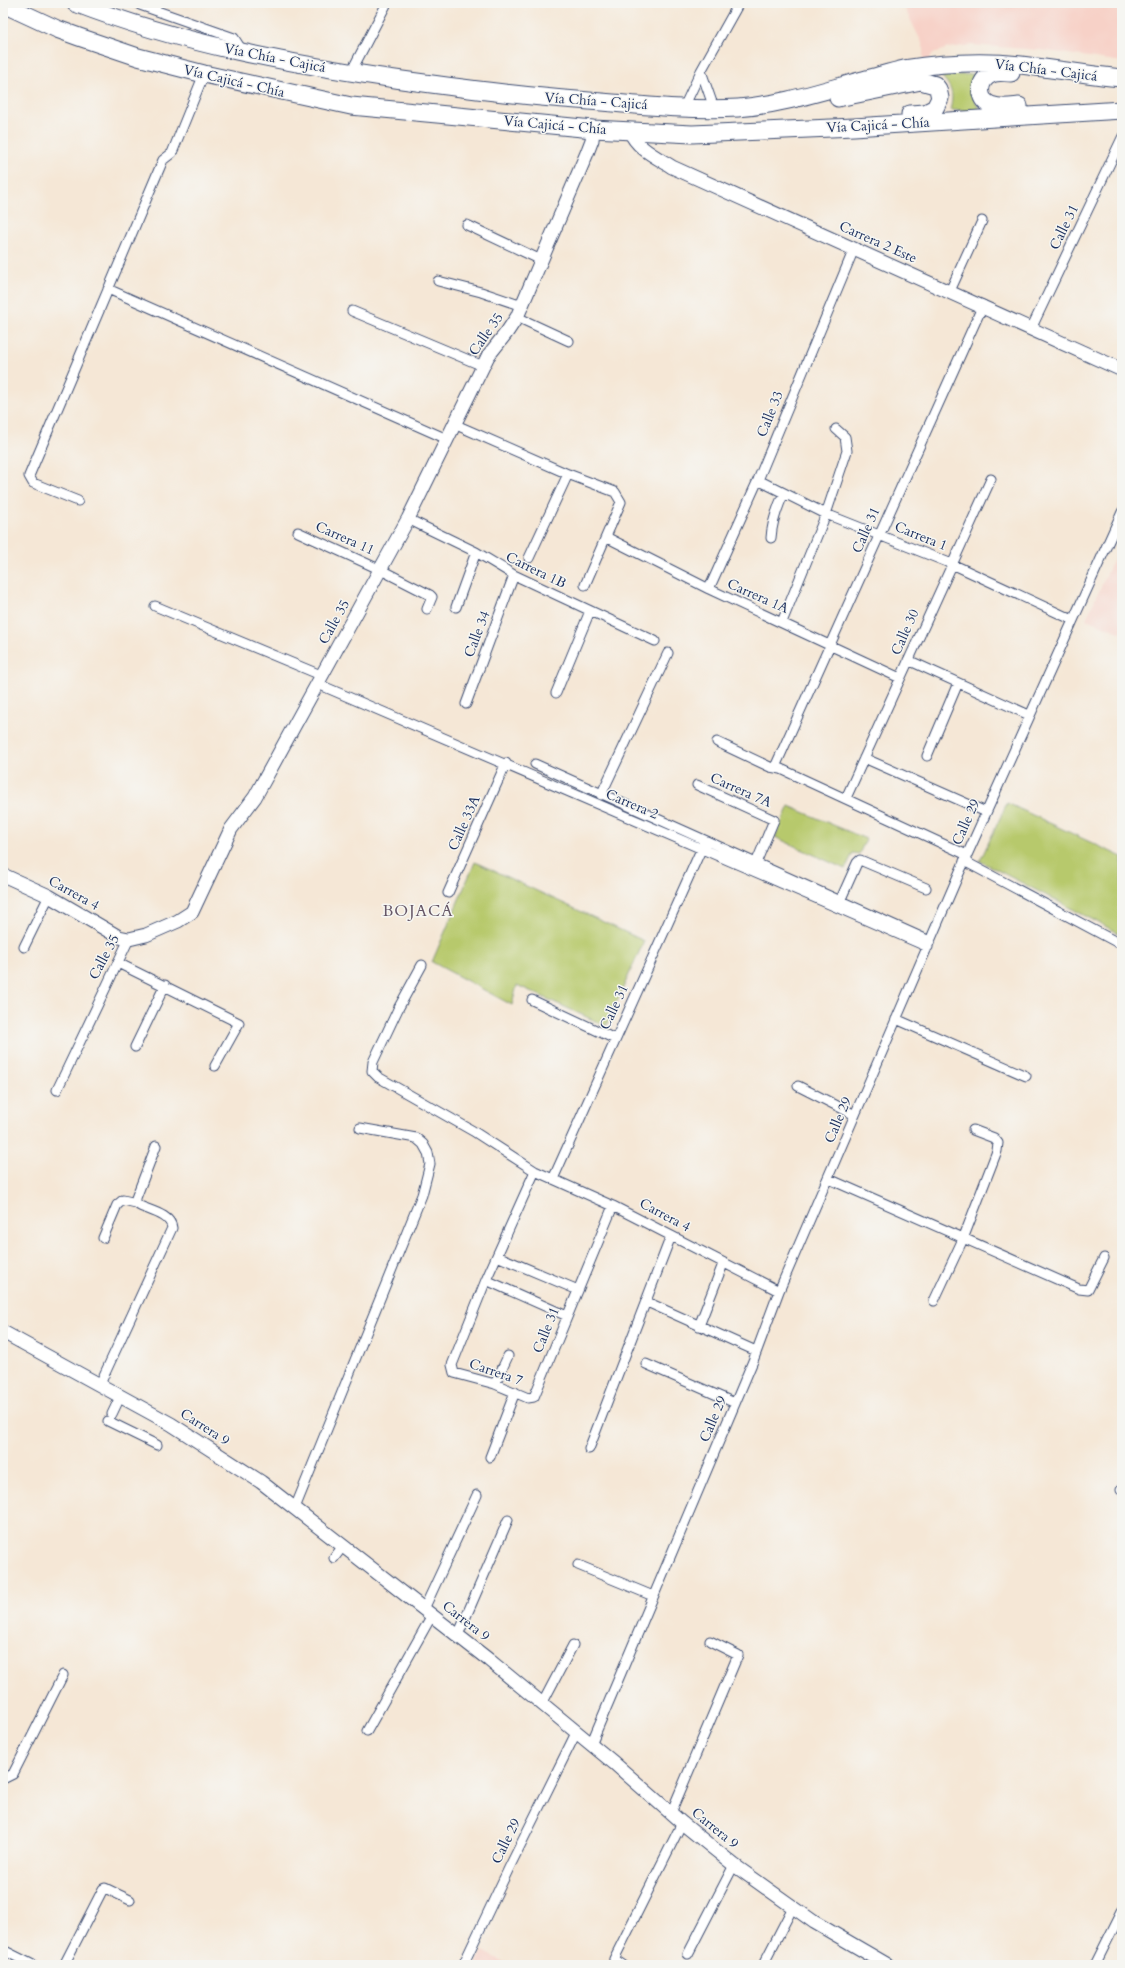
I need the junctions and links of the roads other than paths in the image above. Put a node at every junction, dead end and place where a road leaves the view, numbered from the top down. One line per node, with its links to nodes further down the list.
1 (75, 3): 6 (highway, Vía Chía - Cajicá)
2 (139, 3): 6 (street)
3 (386, 3): 9 (street)
4 (739, 3): 8 (street)
5 (3, 4): 10 (highway, Vía Cajicá - Chía)
6 (244, 53): 9 (highway, Vía Chía - Cajicá)
7 (1054, 70): 11 (highway, Vía Chía - Cajicá); 12 (highway, Vía Chía - Cajicá); 13 (highway)
8 (701, 71): 14 (street); 15 (street)
9 (351, 72): 14 (highway, Vía Chía - Cajicá)
10 (204, 74): 18 (highway, Vía Cajicá - Chía); 26 (street)
11 (1122, 78)
12 (796, 99): 15 (highway, Vía Chía - Cajicá); 17 (highway)
13 (1122, 100)
14 (684, 107): 15 (highway, Vía Chía - Cajicá)
15 (714, 108)
16 (1122, 110): 17 (highway, Vía Cajicá - Chía)
17 (854, 127): 19 (highway, Vía Cajicá - Chía)
18 (593, 129): 19 (highway, Vía Cajicá - Chía); 24 (street, Calle 35)
19 (630, 131): 23 (street, Carrera 2 Este)
20 (1122, 138): 31 (street, Calle 31)
21 (982, 221): 27 (street)
22 (467, 225): 24 (street)
23 (854, 249): 27 (street, Carrera 2 Este); 40 (street, Calle 33)
24 (542, 260): 30 (street, Calle 35)
25 (438, 281): 30 (street)
26 (108, 289): 37 (street); 42 (street)
27 (950, 291): 28 (street, Carrera 2 Este)
28 (983, 306): 31 (street, Carrera 2 Este); 47 (street, Calle 31)
29 (352, 311): 33 (street)
30 (519, 312): 32 (street); 33 (street, Calle 35)
31 (1031, 329): 34 (street, Carrera 2 Este)
32 (568, 341)
33 (483, 366): 35 (street, Calle 35)
34 (1122, 370)
35 (454, 424): 37 (street, Calle 35); 38 (street)
36 (836, 429): 44 (street)
37 (447, 439): 45 (street, Calle 35)
38 (568, 474): 48 (street); 51 (street)
39 (991, 479): 52 (street, Calle 30)
40 (758, 480): 41 (street, Carrera 1); 56 (street, Calle 33)
41 (784, 493): 44 (street, Carrera 1); 49 (street)
42 (78, 501)
43 (1122, 512): 61 (street, Calle 29)
44 (826, 514): 47 (street, Carrera 1); 62 (street)
45 (408, 519): 50 (street, Carrera 1B); 53 (street, Calle 35)
46 (298, 532): 53 (street, Carrera 11)
47 (879, 534): 52 (street, Carrera 1); 64 (street, Calle 31)
48 (606, 537): 55 (street); 56 (street, Carrera 1A)
49 (771, 538)
50 (476, 552): 54 (street, Carrera 1B); 58 (street)
51 (529, 558)
52 (952, 564): 61 (street, Carrera 1); 66 (street, Calle 30)
53 (381, 570): 59 (street, Carrera 11); 68 (street, Calle 35)
54 (514, 575): 60 (street, Carrera 1B); 71 (street, Calle 34)
55 (585, 585)
56 (708, 589): 62 (street, Carrera 1A)
57 (155, 606): 68 (street, Carrera 2)
58 (456, 607)
59 (427, 609)
60 (590, 611): 63 (street, Carrera 1B); 70 (street)
61 (1073, 620): 72 (street, Calle 29)
62 (782, 622): 64 (street, Carrera 1A)
63 (655, 640)
64 (830, 645): 67 (street, Carrera 1A); 78 (street, Calle 31)
65 (668, 653): 80 (street)
66 (908, 660): 67 (street, Calle 30); 69 (street)
67 (900, 678): 75 (street, Calle 30)
68 (320, 680): 76 (street, Carrera 2); 93 (street, Calle 35)
69 (958, 683): 72 (street); 74 (street)
70 (556, 693)
71 (466, 704)
72 (1029, 715): 83 (street, Calle 29)
73 (717, 742): 78 (street)
74 (927, 756)
75 (864, 758): 81 (street, Calle 30); 83 (street)
76 (506, 763): 84 (street, Carrera 2); 90 (street, Calle 33A)
77 (535, 764): 80 (street)
78 (775, 767): 81 (street)
79 (697, 785): 87 (street, Carrera 7A)
80 (601, 795): 82 (street)
81 (846, 798): 86 (street)
82 (637, 811): 84 (street); 85 (street)
83 (986, 812): 86 (street, Calle 29)
84 (633, 820): 85 (street, Carrera 2)
85 (704, 844): 87 (street); 102 (street, Calle 31)
86 (965, 858): 94 (street, Calle 29); 95 (street)
87 (753, 866): 92 (street); 94 (street)
88 (3, 875): 91 (street, Carrera 4)
89 (926, 888): 92 (street)
90 (448, 893)
91 (49, 896): 93 (street, Carrera 4); 96 (street)
92 (840, 901): 94 (street)
93 (129, 939): 97 (street, Calle 35)
94 (929, 944): 101 (street, Calle 29)
95 (1122, 944)
96 (24, 946)
97 (118, 963): 99 (street); 107 (street, Calle 35)
98 (422, 965): 112 (street, Carrera 4)
99 (165, 986): 103 (street); 104 (street)
100 (532, 1000): 102 (street)
101 (896, 1019): 105 (street); 108 (street, Calle 29)
102 (615, 1039): 113 (street, Calle 31)
103 (135, 1048)
104 (215, 1066)
105 (1026, 1076)
106 (798, 1086): 108 (street)
107 (57, 1090)
108 (855, 1116): 114 (street, Calle 29)
109 (360, 1128): 144 (street)
110 (973, 1130): 119 (street)
111 (156, 1146): 115 (street)
112 (535, 1171): 113 (street, Carrera 4); 120 (street)
113 (553, 1179): 116 (street, Carrera 4)
114 (829, 1179): 119 (street); 125 (street, Calle 29)
115 (136, 1203): 118 (street); 134 (street)
116 (612, 1206): 117 (street, Carrera 4); 124 (street, Calle 31)
117 (671, 1236): 122 (street, Carrera 4); 127 (street)
118 (103, 1238)
119 (963, 1239): 121 (street); 126 (street)
120 (497, 1256): 123 (street); 124 (street)
121 (1104, 1258)
122 (723, 1264): 125 (street, Carrera 4); 129 (street)
123 (486, 1280): 128 (street); 135 (street, Carrera 7)
124 (578, 1290): 128 (street, Calle 31)
125 (779, 1291): 131 (street, Calle 29)
126 (934, 1301)
127 (647, 1302): 129 (street); 141 (street)
128 (567, 1316): 138 (street, Calle 31)
129 (699, 1326): 131 (street)
130 (3, 1332): 134 (street, Carrera 9)
131 (756, 1351): 139 (street, Calle 29)
132 (508, 1356): 135 (street)
133 (646, 1364): 139 (street)
134 (100, 1384): 137 (street, Carrera 9)
135 (495, 1384): 136 (street, Carrera 7)
136 (515, 1392): 138 (street, Carrera 7); 142 (street)
137 (121, 1395): 140 (street); 144 (street, Carrera 9)
138 (533, 1398)
139 (735, 1403): 149 (street, Calle 29)
140 (157, 1445)
141 (589, 1449)
142 (490, 1457)
143 (477, 1495): 150 (street)
144 (295, 1508): 146 (street, Carrera 9)
145 (508, 1520): 151 (street)
146 (343, 1546): 147 (street); 150 (street, Carrera 9)
147 (334, 1558)
148 (578, 1565): 149 (street)
149 (653, 1596): 158 (street, Calle 29)
150 (428, 1612): 151 (street, Carrera 9); 156 (street)
151 (458, 1635): 155 (street, Carrera 9)
152 (710, 1641): 160 (street)
153 (573, 1645): 155 (street)
154 (63, 1675): 159 (street)
155 (542, 1704): 157 (street, Carrera 9)
156 (367, 1731)
157 (577, 1732): 158 (street, Carrera 9); 171 (street, Calle 29)
158 (591, 1744): 160 (street, Carrera 9)
159 (3, 1779)
160 (671, 1813): 161 (street, Carrera 9)
161 (682, 1823): 162 (street, Carrera 9); 172 (street)
162 (734, 1865): 164 (street, Carrera 9); 167 (street)
163 (130, 1900): 170 (street)
164 (793, 1907): 168 (street, Carrera 9); 173 (street)
165 (1122, 1911): 174 (street)
166 (3, 1950): 169 (street)
167 (688, 1954)
168 (881, 1963)
169 (33, 1965)
170 (64, 1965)
171 (463, 1965)
172 (623, 1965)
173 (763, 1965)
174 (1096, 1965)

